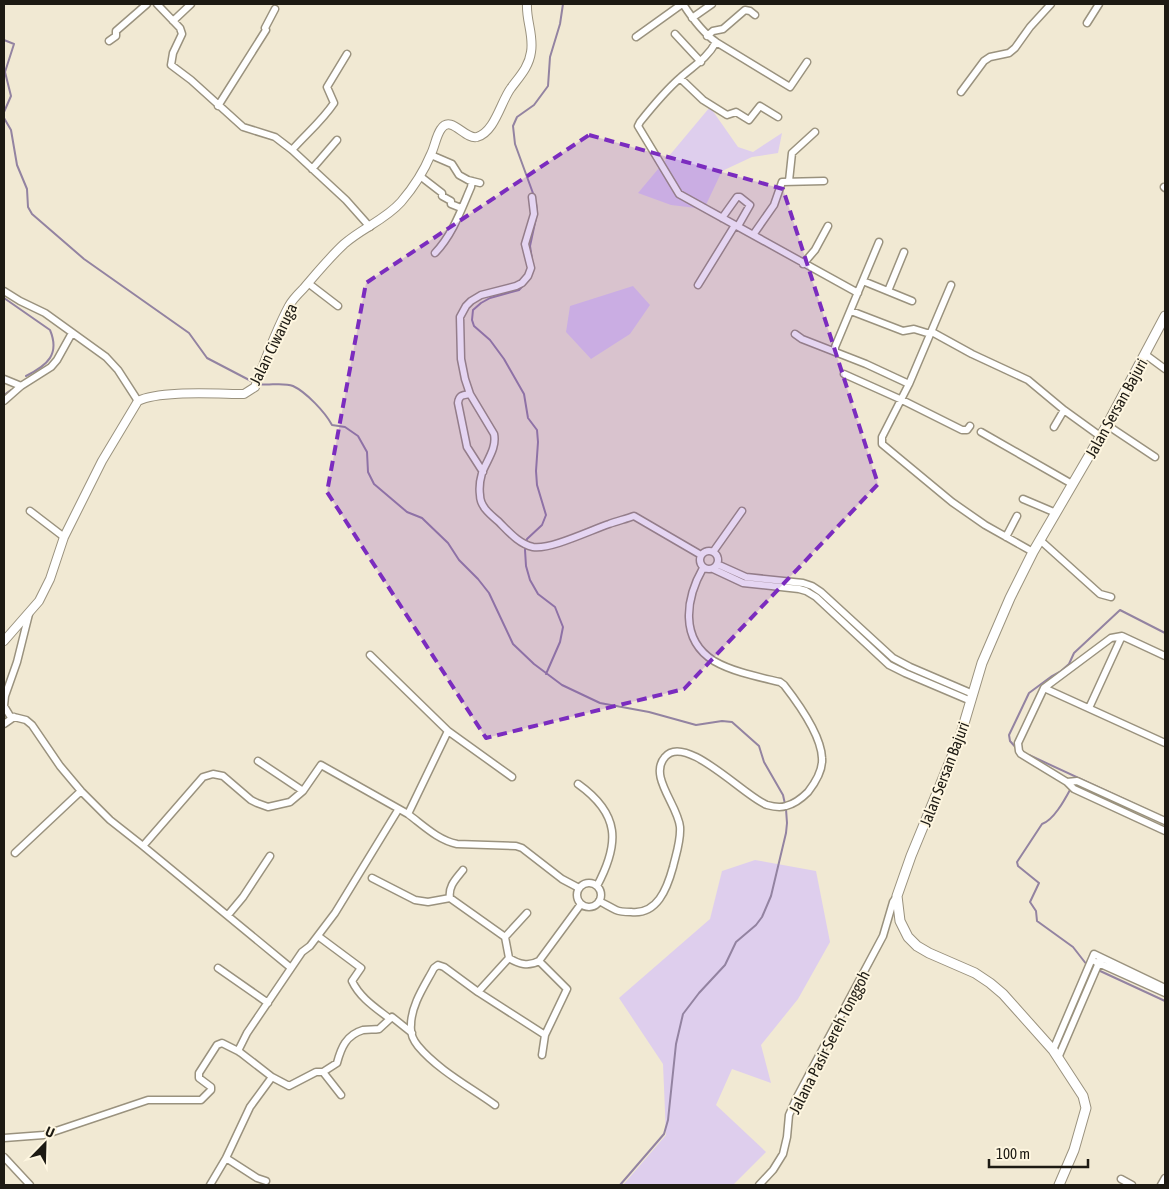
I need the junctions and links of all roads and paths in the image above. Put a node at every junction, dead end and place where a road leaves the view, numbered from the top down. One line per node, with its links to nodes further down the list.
1 (147, 4): 17 (street)
2 (157, 4): 12 (street)
3 (191, 4): 12 (street)
4 (527, 4): 29 (street, Jalan Ciwaruga)
5 (682, 4): 11 (street); 16 (street)
6 (712, 4): 11 (street)
7 (1051, 4): 23 (street)
8 (1099, 4): 13 (street)
9 (275, 8): 24 (street)
10 (756, 15): 15 (street)
11 (692, 18): 15 (street)
12 (173, 21): 24 (street)
13 (1087, 24)
14 (675, 34): 20 (street)
15 (707, 36): 18 (street)
16 (636, 37)
17 (109, 42)
18 (716, 42): 20 (street); 21 (street)
19 (347, 54): 28 (street)
20 (701, 62): 22 (street)
21 (807, 62)
22 (680, 78): 25 (street); 38 (street)
23 (960, 92)
24 (218, 106): 28 (street)
25 (778, 117)
26 (815, 132): 33 (street)
27 (337, 140): 30 (street)
28 (292, 150): 30 (street)
29 (431, 155): 31 (street, Jalan Ciwaruga); 32 (street)
30 (312, 169): 40 (street)
31 (420, 176): 37 (street); 40 (street, Jalan Ciwaruga)
32 (472, 181): 35 (street); 37 (street)
33 (789, 181): 34 (street); 42 (street)
34 (824, 181)
35 (480, 183)
36 (532, 197): 68 (street)
37 (462, 208): 45 (street)
38 (722, 218): 39 (street); 39 (street)
39 (736, 225): 42 (street); 49 (street)
40 (370, 226): 48 (street, Jalan Ciwaruga)
41 (828, 226): 46 (street)
42 (754, 235): 46 (street)
43 (879, 242): 47 (street)
44 (904, 252): 52 (street)
45 (435, 253)
46 (803, 264): 53 (street)
47 (863, 281): 52 (street); 53 (street)
48 (308, 283): 55 (street); 70 (street, Jalan Ciwaruga)
49 (698, 285)
50 (951, 285): 58 (street)
51 (4, 291): 59 (street)
52 (888, 291): 54 (street)
53 (858, 294): 56 (street)
54 (912, 301)
55 (338, 306)
56 (851, 311): 58 (street); 61 (street)
57 (1165, 316): 62 (main road, Jalan Sersan Bajuri)
58 (932, 332): 66 (street); 72 (street)
59 (72, 333): 67 (street); 70 (street)
60 (795, 334): 61 (street)
61 (835, 352): 66 (street)
62 (1146, 355): 63 (street); 73 (main road, Jalan Sersan Bajuri)
63 (1165, 369)
64 (844, 374): 69 (street)
65 (4, 379): 67 (street)
66 (909, 384): 69 (street)
67 (21, 386): 71 (street)
68 (470, 394): 79 (street); 79 (street)
69 (902, 400): 74 (street); 86 (street)
70 (138, 401): 87 (street)
71 (4, 402)
72 (1064, 410): 75 (street); 77 (street)
73 (1107, 425): 77 (main road, Jalan Sersan Bajuri); 78 (street)
74 (970, 426)
75 (1054, 427)
76 (981, 432): 80 (street)
77 (1100, 436): 80 (main road, Jalan Sersan Bajuri)
78 (1155, 457)
79 (483, 472): 91 (street)
80 (1072, 484): 84 (main road, Jalan Sersan Bajuri)
81 (1023, 498): 84 (street)
82 (30, 511): 87 (street)
83 (742, 511): 89 (street)
84 (1056, 513): 88 (main road, Jalan Sersan Bajuri)
85 (1017, 516): 86 (street)
86 (1006, 537): 90 (street)
87 (64, 538): 96 (street)
88 (1040, 540): 90 (main road, Jalan Sersan Bajuri); 94 (street)
89 (713, 552): 91 (street); 92 (street)
90 (1033, 552): 103 (main road, Jalan Sersan Bajuri)
91 (701, 555): 93 (street)
92 (715, 567): 93 (street); 95 (street); 97 (street)
93 (702, 568): 132 (street)
94 (1110, 597)
95 (842, 611): 97 (street); 103 (street)
96 (29, 613): 99 (street); 105 (street)
97 (836, 616): 103 (street)
98 (1122, 636): 101 (street); 102 (street); 104 (street)
99 (4, 641)
100 (370, 655): 107 (street)
101 (1165, 656)
102 (1044, 688): 104 (street); 112 (street)
103 (972, 697): 130 (main road, Jalan Sersan Bajuri)
104 (1089, 708): 108 (street)
105 (14, 717): 106 (street); 115 (street)
106 (4, 724)
107 (448, 731): 110 (street); 119 (street)
108 (1165, 743)
109 (258, 760): 116 (street)
110 (512, 777)
111 (1077, 781): 112 (street); 114 (street); 117 (street)
112 (1067, 782): 114 (street)
113 (578, 784): 128 (street)
114 (1074, 789): 120 (street)
115 (81, 791): 123 (street); 124 (street)
116 (303, 791): 118 (street); 123 (street)
117 (1133, 807): 120 (street); 121 (street)
118 (398, 810): 119 (street); 136 (street)
119 (408, 814): 129 (street)
120 (1130, 814): 122 (street)
121 (1165, 821)
122 (1165, 831)
123 (143, 846): 135 (street)
124 (15, 853)
125 (270, 856): 135 (street)
126 (463, 870): 131 (street)
127 (372, 878): 131 (street)
128 (597, 886): 129 (street); 132 (street)
129 (579, 888): 133 (street)
130 (897, 896): 151 (main road, Jalan Sersan Bajuri); 165 (street, Jalana Pasir Sereh Tonggoh)
131 (450, 898): 137 (street)
132 (599, 901): 133 (street)
133 (581, 904): 140 (street)
134 (527, 914): 137 (street)
135 (228, 915): 142 (street)
136 (318, 936): 142 (street); 147 (street)
137 (505, 937): 138 (street)
138 (509, 958): 140 (street); 144 (street)
139 (1097, 960): 143 (street); 145 (street); 151 (street)
140 (539, 961): 149 (street)
141 (218, 968): 146 (street)
142 (291, 968): 146 (street)
143 (1165, 988)
144 (478, 992): 148 (street); 149 (street)
145 (1165, 993)
146 (268, 1003): 150 (street)
147 (390, 1019): 148 (street); 153 (street)
148 (412, 1033): 156 (street)
149 (545, 1035): 152 (street)
150 (238, 1051): 154 (street); 157 (street)
151 (1055, 1054): 166 (main road, Jalan Sersan Bajuri)
152 (542, 1055)
153 (323, 1072): 154 (street); 155 (street)
154 (272, 1078): 159 (street)
155 (341, 1094)
156 (495, 1105)
157 (4, 1138)
158 (4, 1157): 163 (street)
159 (226, 1158): 162 (street); 164 (street)
160 (1165, 1178): 168 (street)
161 (1121, 1179): 167 (street)
162 (266, 1181)
163 (30, 1185)
164 (210, 1185)
165 (760, 1185)
166 (1059, 1185)
167 (1132, 1185)
168 (1161, 1185)

